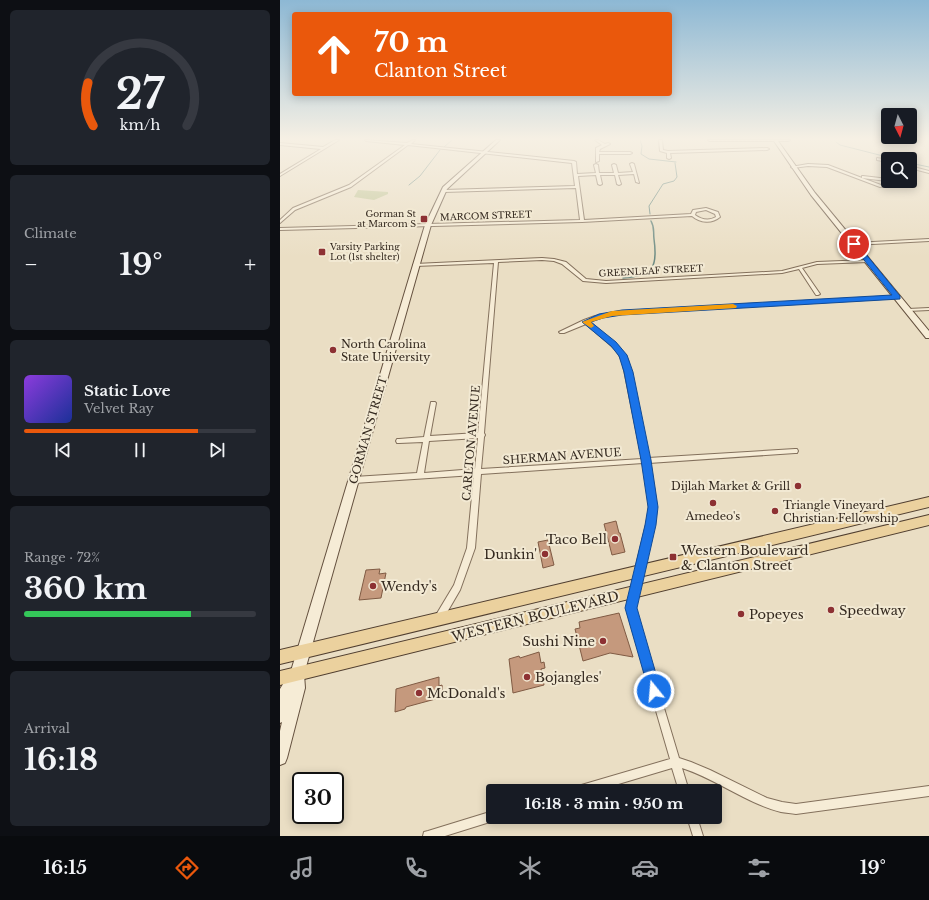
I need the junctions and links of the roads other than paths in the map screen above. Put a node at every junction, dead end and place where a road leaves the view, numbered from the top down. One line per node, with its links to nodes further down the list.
1 (359, 179): 17 (street)
2 (457, 179): 14 (main road, GORMAN STREET)
3 (577, 179): 13 (street)
4 (599, 179): 10 (street)
5 (618, 179): 11 (street)
6 (637, 179): 9 (street)
7 (802, 179): 21 (main road)
8 (864, 179): 12 (street)
9 (638, 182)
10 (600, 184)
11 (619, 184)
12 (881, 186)
13 (578, 187): 14 (street); 16 (street)
14 (444, 191): 18 (main road, GORMAN STREET)
15 (693, 215): 15 (street, MARCOM STREET); 16 (street, MARCOM STREET)
16 (582, 221): 18 (street, MARCOM STREET)
17 (280, 222)
18 (428, 225): 19 (street, MARCOM STREET); 24 (main road, GORMAN STREET)
19 (280, 229)
20 (929, 240): 21 (street)
21 (854, 244): 23 (main road)
22 (496, 261): 24 (street, GREENLEAF STREET); 25 (street, GREENLEAF STREET); 34 (street, CARLTON AVENUE)
23 (868, 261): 25 (street, GREENLEAF STREET); 27 (main road)
24 (415, 264): 41 (main road, GORMAN STREET)
25 (800, 268): 26 (street)
26 (818, 294)
27 (898, 297): 29 (main road); 30 (street)
28 (929, 309): 29 (street)
29 (908, 310): 32 (main road)
30 (586, 322): 31 (street); 38 (street)
31 (562, 332)
32 (929, 336)
33 (433, 403): 35 (street)
34 (482, 435): 35 (street); 39 (street, CARLTON AVENUE)
35 (427, 439): 36 (street); 40 (street)
36 (399, 441)
37 (795, 451): 38 (street, SHERMAN AVENUE)
38 (646, 460): 39 (street, SHERMAN AVENUE); 44 (street)
39 (478, 472): 40 (street, SHERMAN AVENUE); 46 (street, CARLTON AVENUE)
40 (420, 475): 41 (street, SHERMAN AVENUE)
41 (354, 480): 47 (main road, GORMAN STREET)
42 (929, 502): 44 (main road, WESTERN BOULEVARD)
43 (929, 520): 45 (main road, WESTERN BOULEVARD)
44 (640, 570): 45 (street); 46 (main road, WESTERN BOULEVARD)
45 (634, 592): 49 (main road, WESTERN BOULEVARD); 53 (street)
46 (438, 619): 47 (main road, WESTERN BOULEVARD)
47 (304, 651): 48 (main road, WESTERN BOULEVARD); 49 (main road, GORMAN STREET)
48 (280, 657)
49 (297, 674): 50 (main road, WESTERN BOULEVARD); 51 (main road, GORMAN STREET); 52 (main road, GORMAN STREET)
50 (280, 678)
51 (280, 716)
52 (280, 758)
53 (675, 762): 54 (street); 55 (street); 56 (street)
54 (601, 784)
55 (682, 784)
56 (929, 791)
57 (486, 818): 59 (street)
58 (694, 824): 60 (street)
59 (428, 836)
60 (698, 836)

